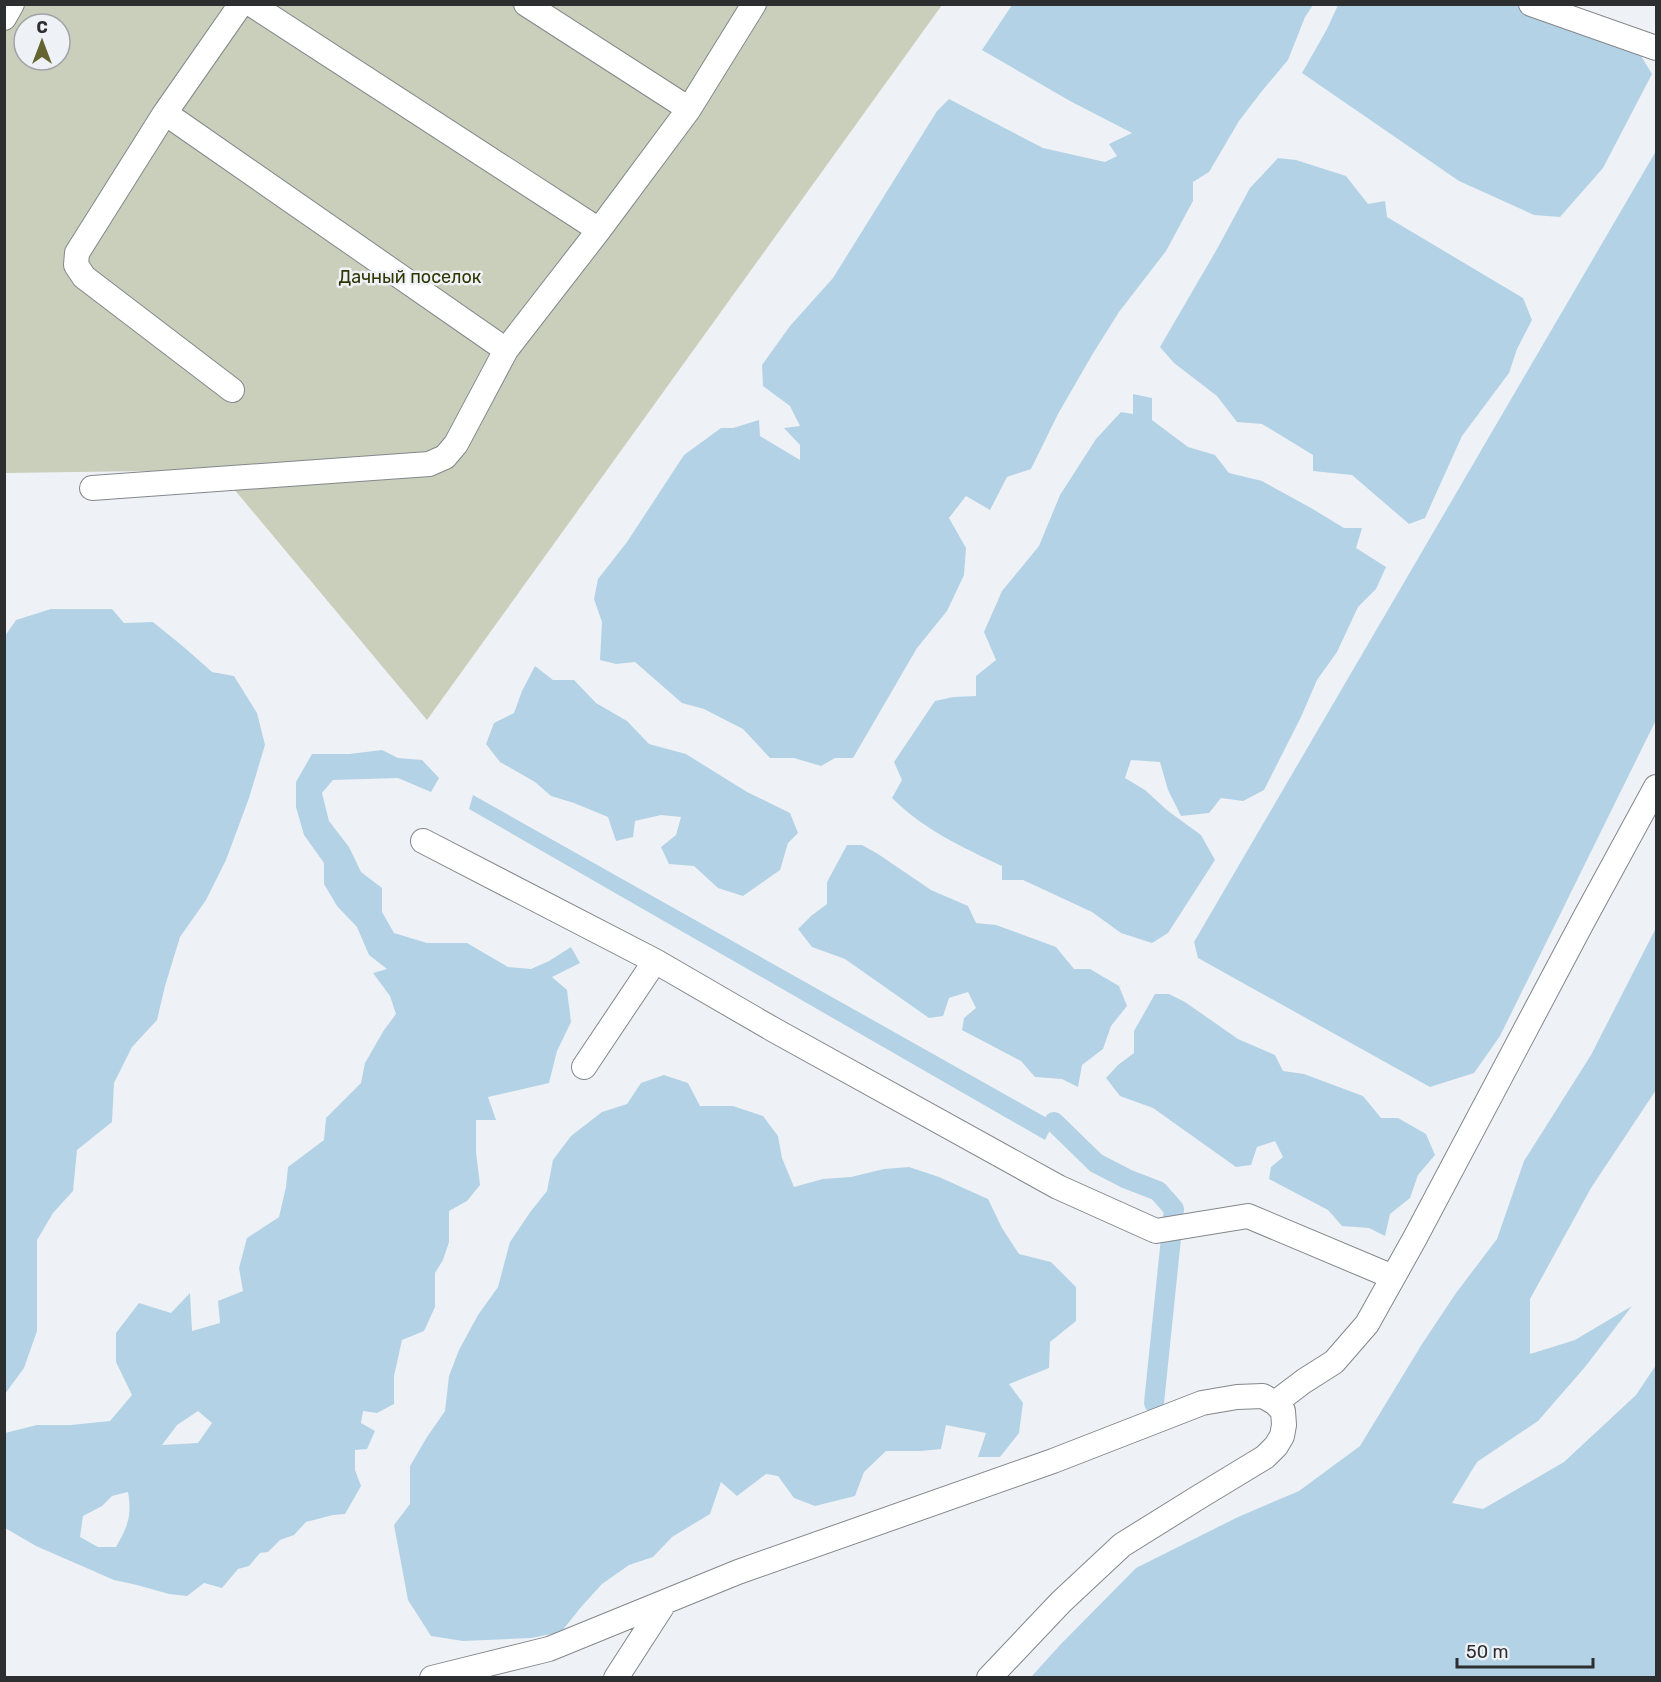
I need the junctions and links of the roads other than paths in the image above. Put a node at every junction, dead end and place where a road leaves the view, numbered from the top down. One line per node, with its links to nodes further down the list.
1 (12, 4): 7 (street)
2 (241, 4): 10 (street)
3 (251, 4): 11 (street)
4 (526, 4): 9 (street)
5 (754, 4): 9 (street)
6 (1531, 4): 8 (street)
7 (4, 18)
8 (1656, 48)
9 (689, 109): 11 (street)
10 (165, 113): 12 (street); 13 (street)
11 (599, 230): 12 (street)
12 (506, 350): 14 (street)
13 (232, 390)
14 (92, 488)
15 (1656, 787): 19 (street)
16 (423, 841): 17 (street)
17 (656, 961): 18 (street); 19 (street)
18 (584, 1067)
19 (1393, 1277): 20 (street)
20 (1275, 1403): 21 (street); 24 (street)
21 (665, 1602): 22 (street); 23 (street)
22 (432, 1677)
23 (617, 1677)
24 (989, 1677)

